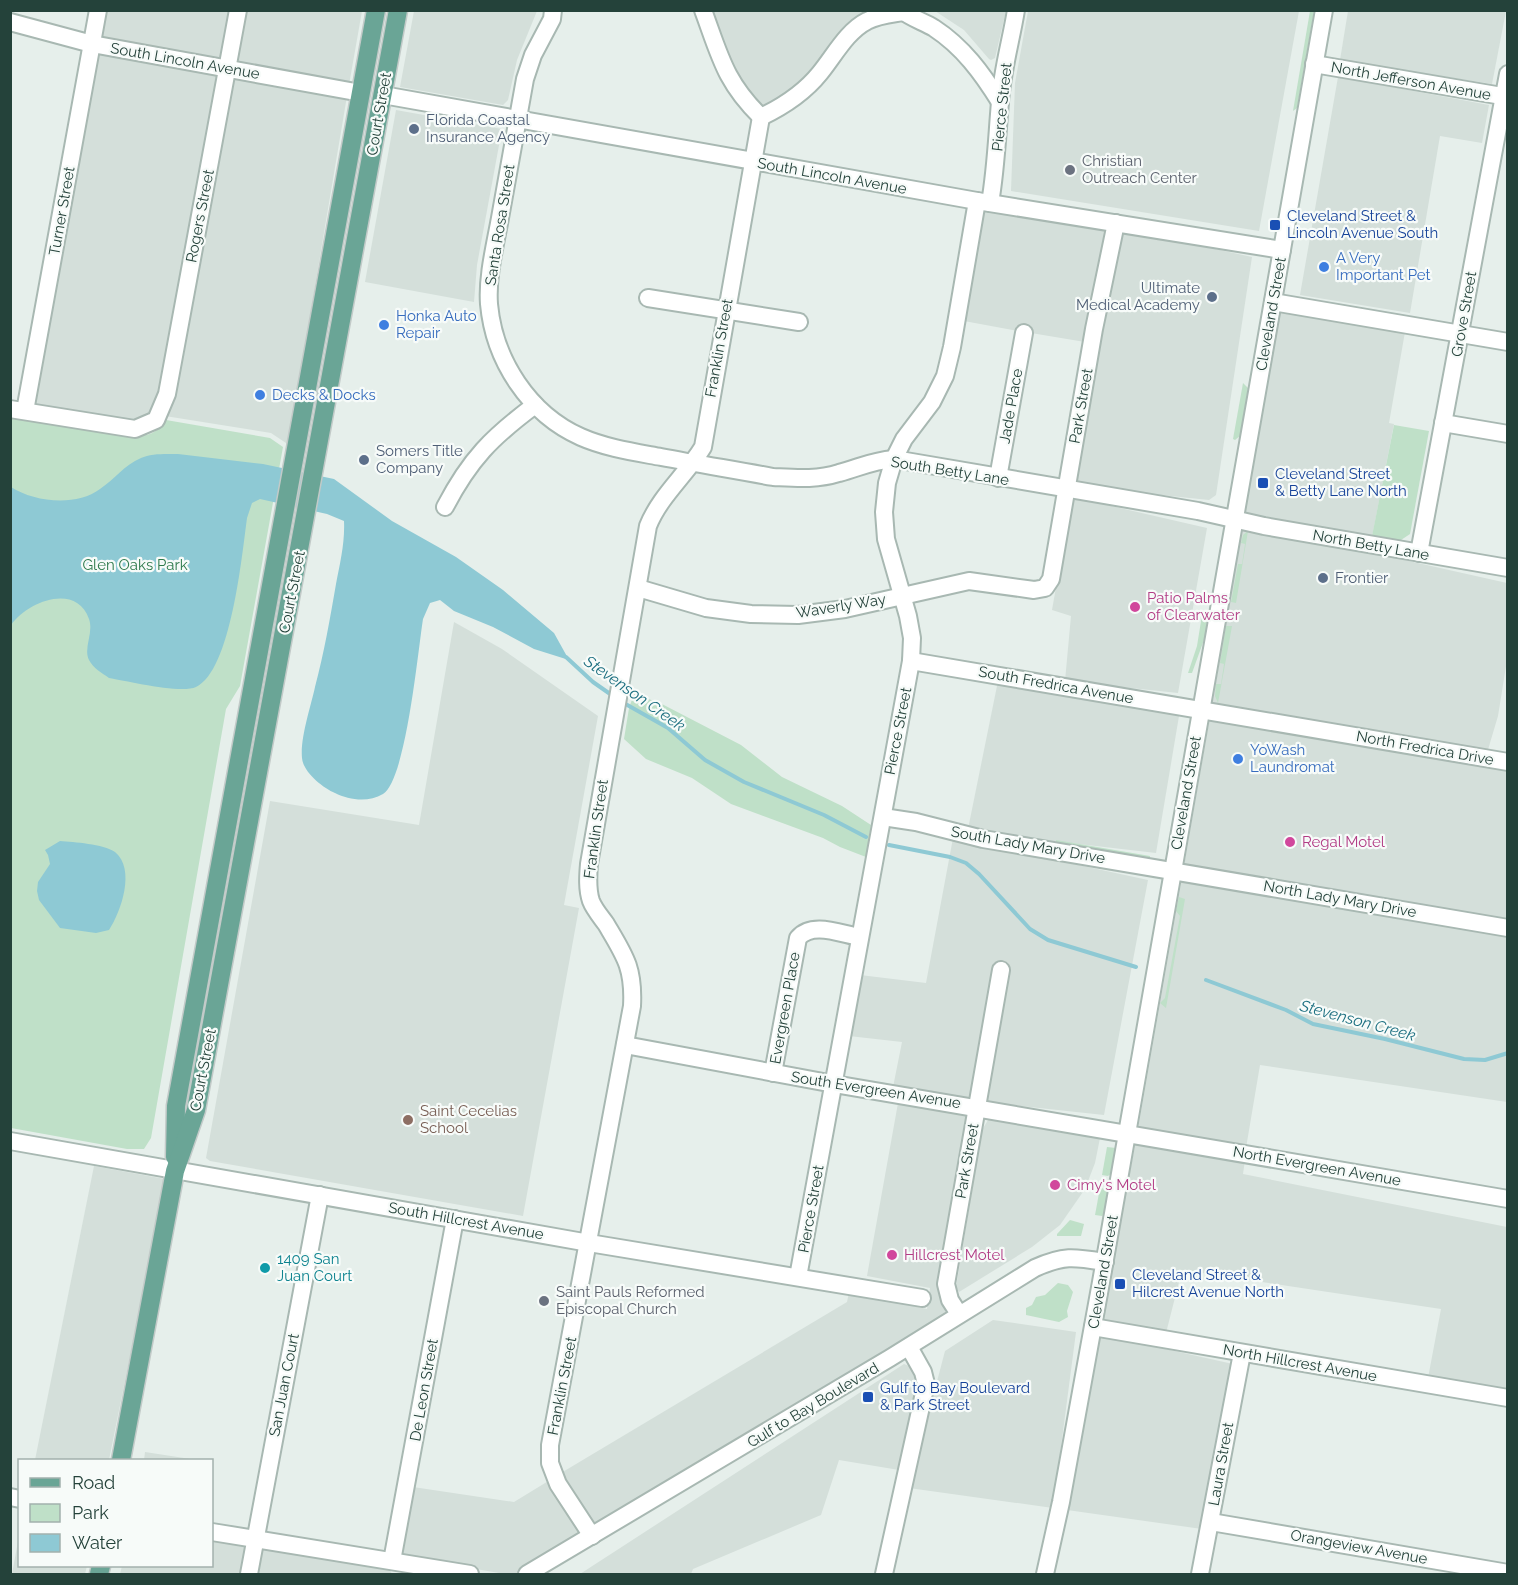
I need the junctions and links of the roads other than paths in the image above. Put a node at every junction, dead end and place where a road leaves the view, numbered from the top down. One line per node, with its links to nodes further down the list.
1 (98, 10): 12 (street, Turner Street)
2 (238, 10): 14 (street, Rogers Street)
3 (376, 10): 16 (main road, Court Street)
4 (385, 10): 17 (main road)
5 (398, 10): 17 (main road, Court Street)
6 (703, 10): 20 (street)
7 (1016, 10): 19 (street, Pierce Street)
8 (1324, 10): 13 (street, Cleveland Street)
9 (902, 11): 19 (street); 20 (street)
10 (556, 13): 21 (street, Santa Rosa Street)
11 (10, 22): 12 (street, South Lincoln Avenue)
12 (92, 44): 14 (street, South Lincoln Avenue); 37 (street, Turner Street)
13 (1314, 64): 18 (street, North Jefferson Avenue); 26 (street, Cleveland Street)
14 (227, 69): 16 (street, South Lincoln Avenue); 37 (street, Rogers Street)
15 (1508, 74): 18 (street, Grove Street)
16 (361, 93): 25 (main road); 29 (main road, Court Street)
17 (383, 95): 21 (street, South Lincoln Avenue); 25 (main road, Court Street)
18 (1505, 97): 34 (street, Grove Street)
19 (1000, 102): 23 (street, Pierce Street)
20 (761, 117): 22 (street, Franklin Street)
21 (518, 120): 22 (street, South Lincoln Avenue); 36 (street, Santa Rosa Street)
22 (753, 162): 23 (street, South Lincoln Avenue); 30 (street, Franklin Street)
23 (984, 202): 24 (street, South Lincoln Avenue); 40 (street, Pierce Street)
24 (1116, 223): 26 (street, South Lincoln Avenue); 43 (street, Park Street)
25 (358, 236): 31 (main road, Court Street)
26 (1282, 250): 28 (street, Cleveland Street)
27 (648, 297): 30 (street)
28 (1273, 302): 34 (street); 45 (street, Cleveland Street)
29 (321, 309): 31 (street); 54 (main road, Court Street)
30 (726, 310): 32 (street); 41 (street, Franklin Street)
31 (343, 313): 56 (main road, Court Street)
32 (799, 322)
33 (1024, 333): 42 (street, Jade Place)
34 (1460, 333): 35 (street); 38 (street, Grove Street)
35 (1508, 342)
36 (535, 405): 41 (street, South Betty Lane); 44 (street)
37 (18, 410)
38 (1443, 423): 39 (street); 46 (street, Grove Street)
39 (1508, 434)
40 (894, 459): 41 (street, South Betty Lane); 42 (street, South Betty Lane); 50 (street, Pierce Street)
41 (693, 463): 48 (street, Franklin Street)
42 (998, 478): 43 (street, South Betty Lane)
43 (1066, 490): 45 (street, South Betty Lane); 49 (street, Park Street)
44 (445, 507)
45 (1235, 520): 46 (street, North Betty Lane); 52 (street, Cleveland Street)
46 (1419, 553): 47 (street, North Betty Lane)
47 (1508, 568)
48 (638, 588): 50 (street, Waverly Way); 63 (street, Franklin Street)
49 (1045, 588): 50 (street, Waverly Way)
50 (902, 596): 51 (street, Pierce Street)
51 (911, 661): 52 (street, South Fredrica Avenue); 55 (street, Pierce Street)
52 (1201, 709): 53 (street, North Fredrica Drive); 57 (street, Cleveland Street)
53 (1508, 762)
54 (228, 820): 56 (street); 61 (main road, Court Street)
55 (882, 823): 57 (street, South Lady Mary Drive); 59 (street, Pierce Street)
56 (249, 824): 62 (main road, Court Street)
57 (1173, 870): 58 (street, North Lady Mary Drive); 67 (street, Cleveland Street)
58 (1508, 928)
59 (860, 937): 64 (street, Evergreen Place); 65 (street, Pierce Street)
60 (1000, 970): 66 (street, Park Street)
61 (199, 981): 62 (street); 69 (main road, Court Street)
62 (220, 984): 69 (main road, Court Street)
63 (625, 1045): 64 (street, South Evergreen Avenue); 73 (street, Franklin Street)
64 (773, 1073): 65 (street, South Evergreen Avenue)
65 (834, 1084): 66 (street, South Evergreen Avenue); 75 (street, Pierce Street)
66 (977, 1107): 67 (street, South Evergreen Avenue); 77 (street, Park Street)
67 (1127, 1133): 71 (street, North Evergreen Avenue); 74 (street, Cleveland Street)
68 (10, 1141): 69 (street, South Hillcrest Avenue)
69 (175, 1171): 70 (street, South Hillcrest Avenue); 82 (main road, Court Street)
70 (320, 1195): 72 (street, South Hillcrest Avenue); 86 (street, San Juan Court)
71 (1508, 1199)
72 (455, 1219): 73 (street, South Hillcrest Avenue); 87 (street, De Leon Street)
73 (589, 1242): 75 (street, South Hillcrest Avenue); 85 (street, Franklin Street)
74 (1105, 1262): 77 (street, Gulf to Bay Boulevard); 78 (street, Cleveland Street)
75 (798, 1277): 76 (street, South Hillcrest Avenue)
76 (922, 1298)
77 (959, 1314): 79 (street, Gulf to Bay Boulevard)
78 (1093, 1327): 80 (street, North Hillcrest Avenue); 93 (street, Cleveland Street)
79 (909, 1347): 85 (street, Gulf to Bay Boulevard); 92 (street)
80 (1242, 1353): 81 (street, North Hillcrest Avenue); 83 (street, Laura Street)
81 (1508, 1398)
82 (121, 1459)
83 (1211, 1522): 89 (street, Orangeview Avenue); 94 (street, Laura Street)
84 (213, 1532): 86 (street)
85 (592, 1536): 88 (street, Gulf to Bay Boulevard)
86 (255, 1539): 87 (street); 90 (street, San Juan Court)
87 (392, 1561): 91 (street)
88 (539, 1572)
89 (1508, 1573)
90 (249, 1575)
91 (470, 1575)
92 (884, 1575)
93 (1045, 1575)
94 (1200, 1575)

